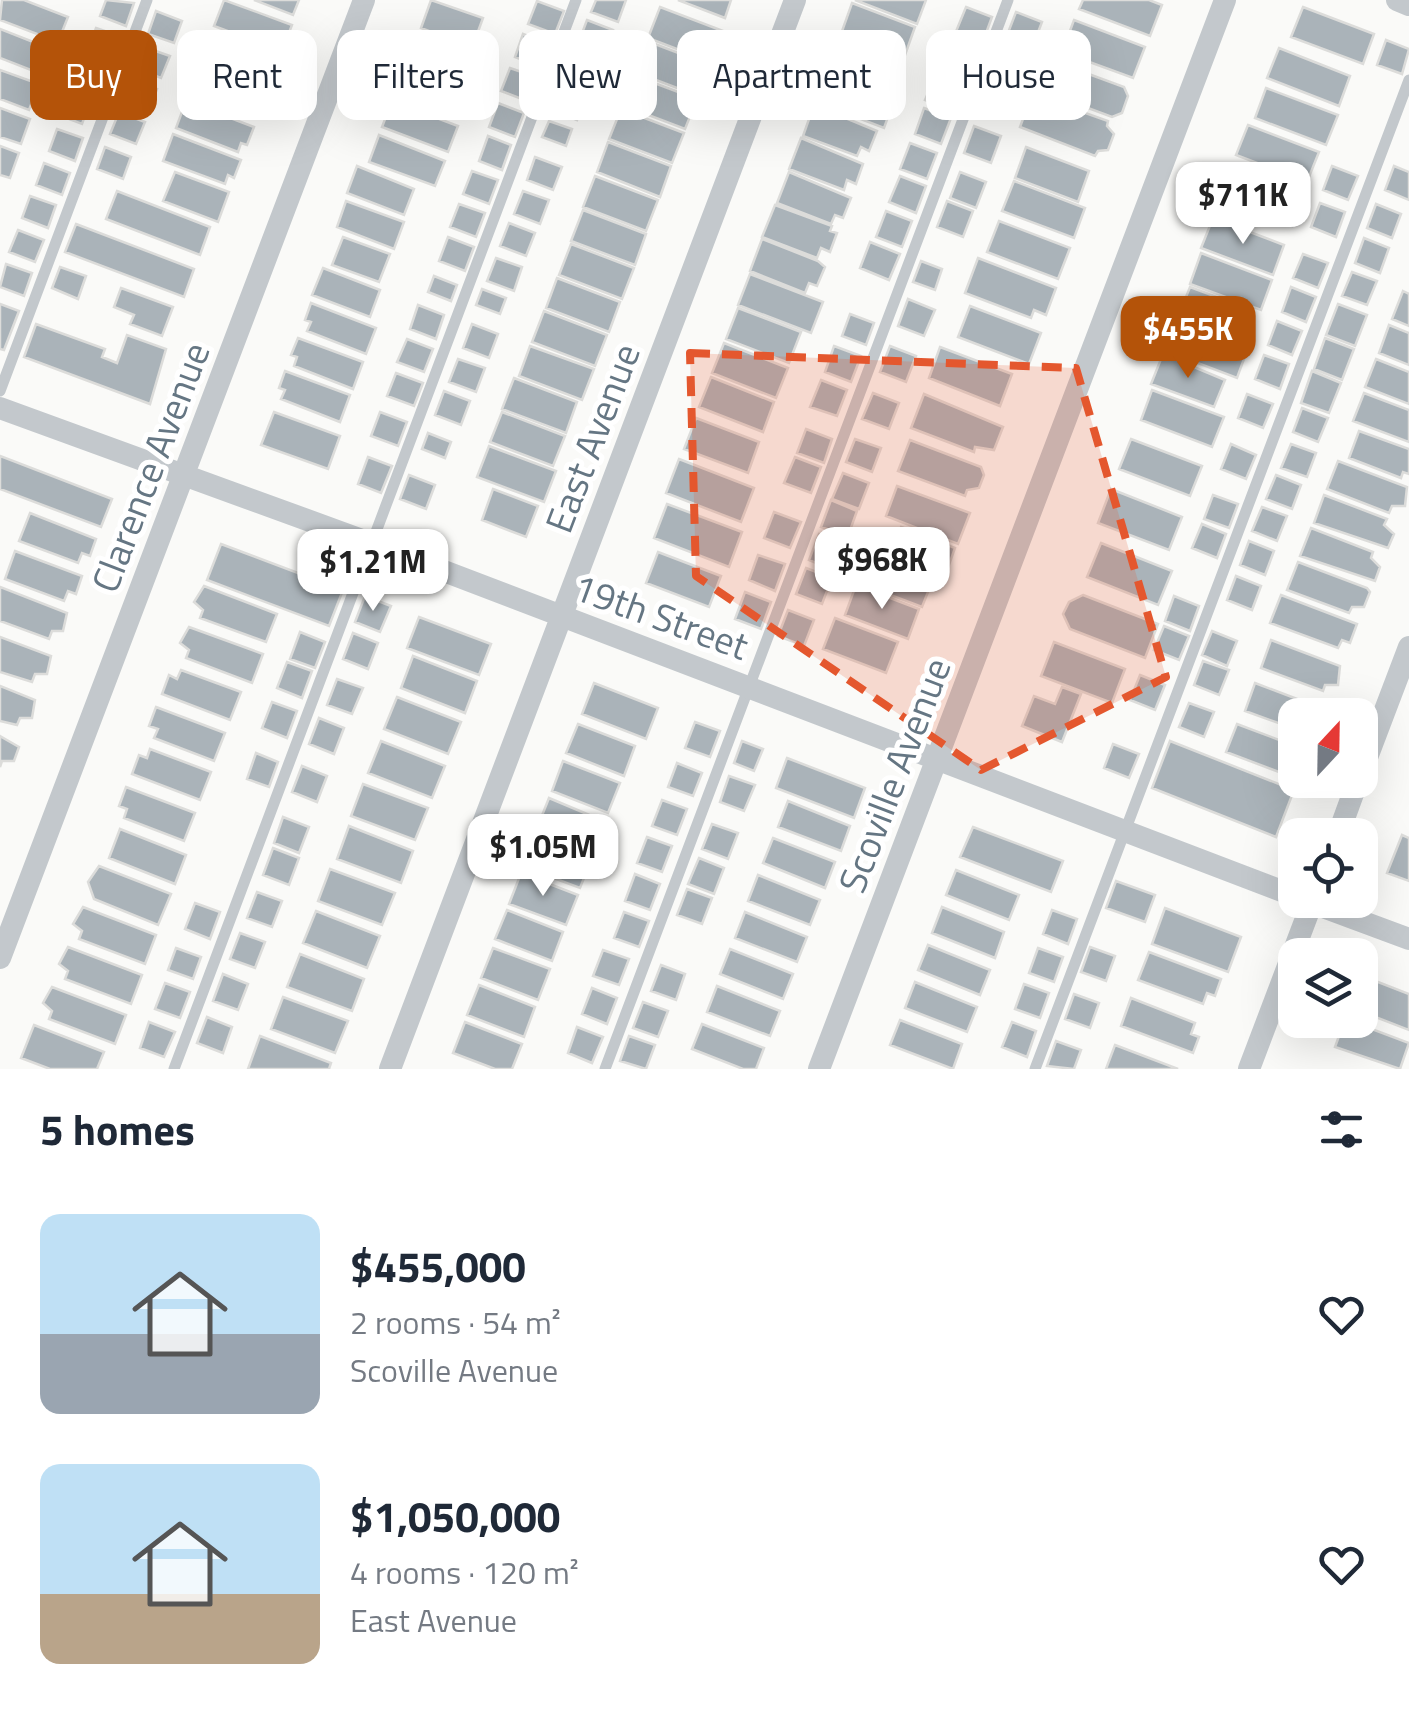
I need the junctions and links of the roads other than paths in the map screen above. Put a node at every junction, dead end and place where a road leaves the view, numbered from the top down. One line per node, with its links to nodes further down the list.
1 (147, 0): 10 (lane)
2 (364, 0): 12 (street, Clarence Avenue)
3 (576, 0): 13 (lane)
4 (795, 0): 14 (street, East Avenue)
5 (1008, 0): 16 (lane)
6 (1225, 0): 18 (street, Scoville Avenue)
7 (1396, 0): 8 (street)
8 (1409, 5)
9 (1409, 80): 19 (lane)
10 (0, 391)
11 (0, 408): 12 (street, 19th Street)
12 (185, 474): 13 (street, 19th Street); 24 (street, Clarence Avenue)
13 (373, 544): 14 (street, 19th Street); 25 (lane)
14 (562, 616): 16 (street, 19th Street); 26 (street, East Avenue)
15 (1409, 647): 17 (street)
16 (749, 686): 18 (street, 19th Street); 27 (lane)
17 (1378, 728)
18 (937, 759): 19 (street, 19th Street); 28 (street, Scoville Avenue)
19 (1125, 830): 20 (street, 19th Street); 29 (lane)
20 (1278, 889)
21 (1300, 918): 30 (street)
22 (1354, 918): 23 (street, 19th Street)
23 (1409, 939)
24 (0, 958)
25 (174, 1069)
26 (390, 1069)
27 (605, 1069)
28 (819, 1069)
29 (1035, 1069)
30 (1250, 1069)

